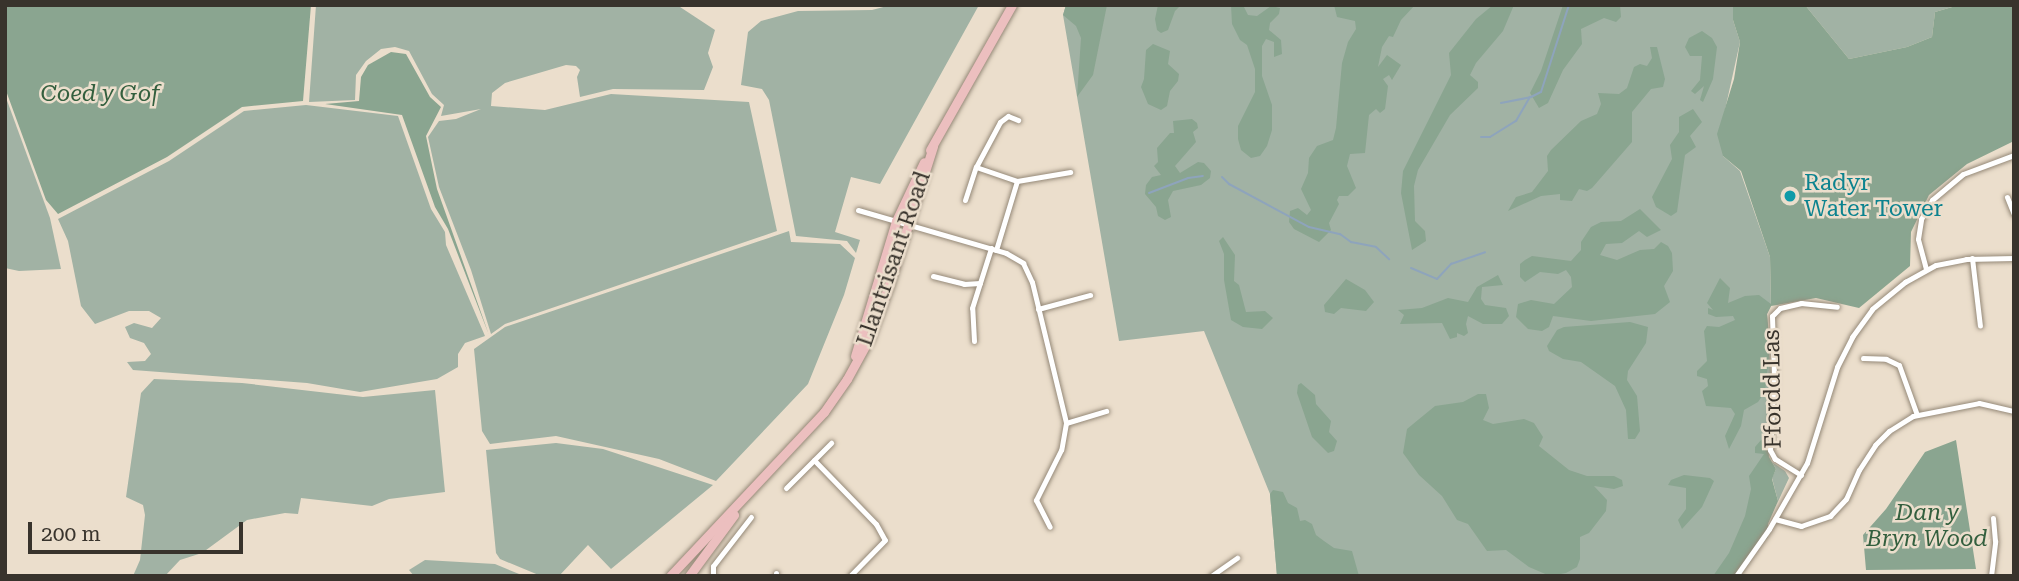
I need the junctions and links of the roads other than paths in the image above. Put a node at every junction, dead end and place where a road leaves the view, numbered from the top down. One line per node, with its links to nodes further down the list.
1 (1012, 5): 3 (main road, Llantrisant Road)
2 (1018, 120): 5 (street)
3 (933, 146): 12 (main road, Llantrisant Road); 13 (main road, Llantrisant Road)
4 (2014, 155): 17 (street)
5 (976, 167): 7 (street); 9 (street)
6 (1070, 172): 7 (street)
7 (1017, 181): 14 (street)
8 (2007, 197): 11 (street)
9 (965, 200)
10 (858, 209): 12 (street)
11 (2014, 214)
12 (896, 221): 13 (street); 26 (main road, Llantrisant Road)
13 (909, 224): 14 (street); 26 (main road, Llantrisant Road)
14 (993, 249): 19 (street); 22 (street)
15 (1972, 258): 16 (street); 17 (street); 23 (street)
16 (2014, 258)
17 (1926, 269): 33 (street)
18 (933, 276): 19 (street)
19 (979, 284): 24 (street)
20 (1090, 295): 22 (street)
21 (1837, 307): 33 (street, Ffordd Las)
22 (1038, 309): 30 (street)
23 (1980, 326)
24 (974, 341)
25 (1863, 358): 29 (street)
26 (851, 371): 35 (main road, Llantrisant Road)
27 (1106, 411): 30 (street)
28 (2014, 411): 29 (street)
29 (1917, 415): 38 (street)
30 (1066, 423): 39 (street)
31 (831, 443): 32 (street)
32 (814, 460): 34 (street); 44 (street)
33 (1801, 475): 38 (street)
34 (786, 488)
35 (740, 504): 41 (main road, Llantrisant Road); 42 (main road, Llantrisant Road)
36 (751, 517): 43 (street)
37 (1993, 518): 47 (street)
38 (1775, 519): 46 (street)
39 (1050, 527)
40 (1237, 558): 45 (street)
41 (670, 576)
42 (689, 576)
43 (713, 576)
44 (850, 576)
45 (1211, 576)
46 (1736, 576)
47 (1991, 576)

